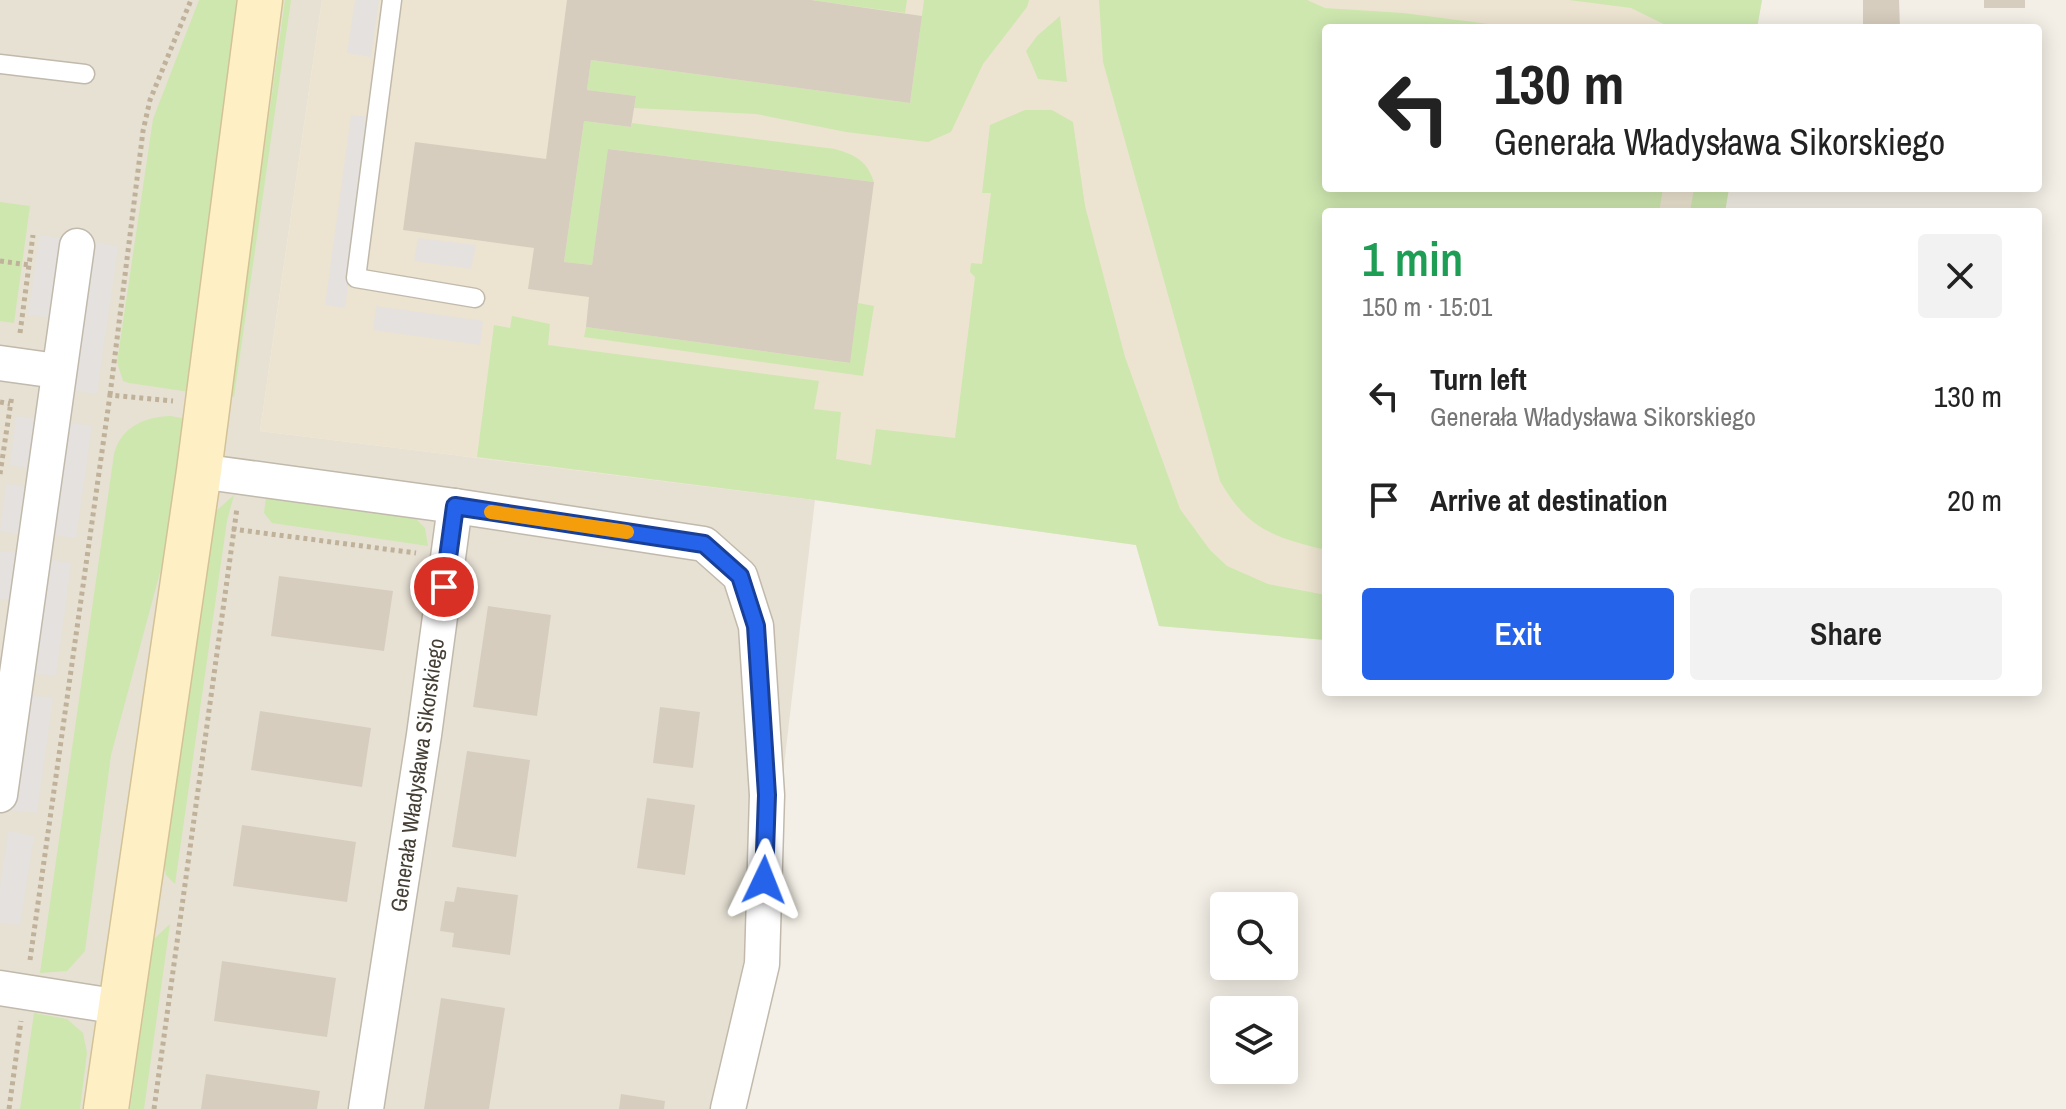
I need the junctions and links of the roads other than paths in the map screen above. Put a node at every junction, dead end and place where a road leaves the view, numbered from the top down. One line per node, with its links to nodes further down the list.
1 (260, 0): 9 (main road)
2 (392, 0): 6 (lane)
3 (0, 64): 4 (lane)
4 (85, 74)
5 (77, 246): 8 (street)
6 (475, 298)
7 (0, 363): 8 (street)
8 (57, 371): 11 (street)
9 (199, 471): 10 (street); 13 (main road)
10 (455, 506): 15 (street, Generała Władysława Sikorskiego); 16 (street)
11 (0, 795)
12 (13, 990): 13 (street)
13 (120, 1007): 14 (main road)
14 (106, 1109)
15 (366, 1109)
16 (728, 1109)

